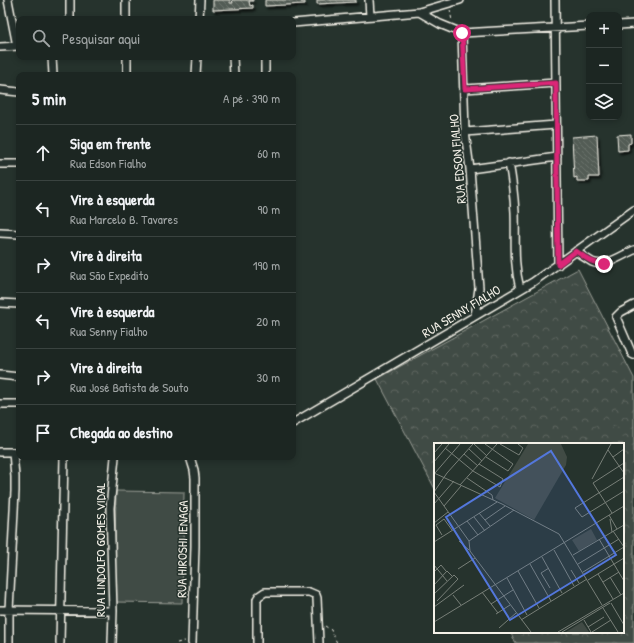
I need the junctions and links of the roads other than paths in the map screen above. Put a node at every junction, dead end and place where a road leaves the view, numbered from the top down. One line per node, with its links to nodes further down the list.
1 (8, 0): 20 (street)
2 (70, 0): 10 (street)
3 (126, 0): 11 (street)
4 (200, 0): 12 (street)
5 (369, 0): 13 (street)
6 (460, 0): 8 (street)
7 (555, 0): 18 (street)
8 (434, 4): 9 (street)
9 (418, 12): 13 (street); 19 (street)
10 (70, 16)
11 (126, 16)
12 (199, 16)
13 (370, 16): 14 (street)
14 (296, 23)
15 (634, 24): 16 (street)
16 (622, 25)
17 (586, 26): 18 (street)
18 (556, 28): 19 (street); 33 (street)
19 (462, 33): 34 (street, RUA EDSON FIALHO)
20 (16, 37)
21 (16, 46): 22 (street)
22 (0, 47)
23 (52, 60): 28 (street)
24 (127, 60): 29 (street)
25 (196, 60): 30 (street)
26 (233, 60): 31 (street)
27 (265, 60): 32 (street)
28 (53, 72)
29 (127, 72)
30 (196, 72)
31 (234, 72)
32 (266, 72)
33 (556, 83): 34 (street); 37 (street)
34 (465, 89): 38 (street, RUA EDSON FIALHO)
35 (0, 90): 36 (street)
36 (16, 92)
37 (556, 125): 38 (street); 39 (street)
38 (465, 132): 43 (street, RUA EDSON FIALHO)
39 (557, 158): 40 (street); 49 (street)
40 (509, 163): 43 (street); 50 (street)
41 (0, 164): 42 (street)
42 (16, 164)
43 (470, 169): 54 (street, RUA EDSON FIALHO)
44 (634, 210): 48 (street, RUA SENNY FIALHO)
45 (0, 233): 46 (street)
46 (16, 234)
47 (634, 250): 48 (street)
48 (576, 251): 49 (street, RUA SENNY FIALHO)
49 (558, 265): 50 (street, RUA SENNY FIALHO)
50 (520, 289): 54 (street, RUA SENNY FIALHO)
51 (0, 303): 52 (street)
52 (16, 304)
53 (634, 305): 55 (street)
54 (475, 316): 60 (street, RUA SENNY FIALHO)
55 (634, 356)
56 (0, 376): 57 (street)
57 (16, 377)
58 (0, 404): 59 (street)
59 (16, 404)
60 (296, 421)
61 (0, 452): 62 (street)
62 (16, 452): 67 (street)
63 (64, 460): 68 (street)
64 (115, 460): 69 (street, RUA LINDOLFO GOMES VIDAL)
65 (191, 460): 70 (street, RUA HIROSHI IENAGA)
66 (0, 610): 67 (street)
67 (9, 610): 68 (street); 71 (street)
68 (60, 611): 69 (street); 72 (street)
69 (113, 611): 73 (street, RUA LINDOLFO GOMES VIDAL)
70 (192, 641)
71 (9, 643)
72 (60, 643)
73 (112, 643)
74 (257, 643): 75 (street)
75 (319, 643)

